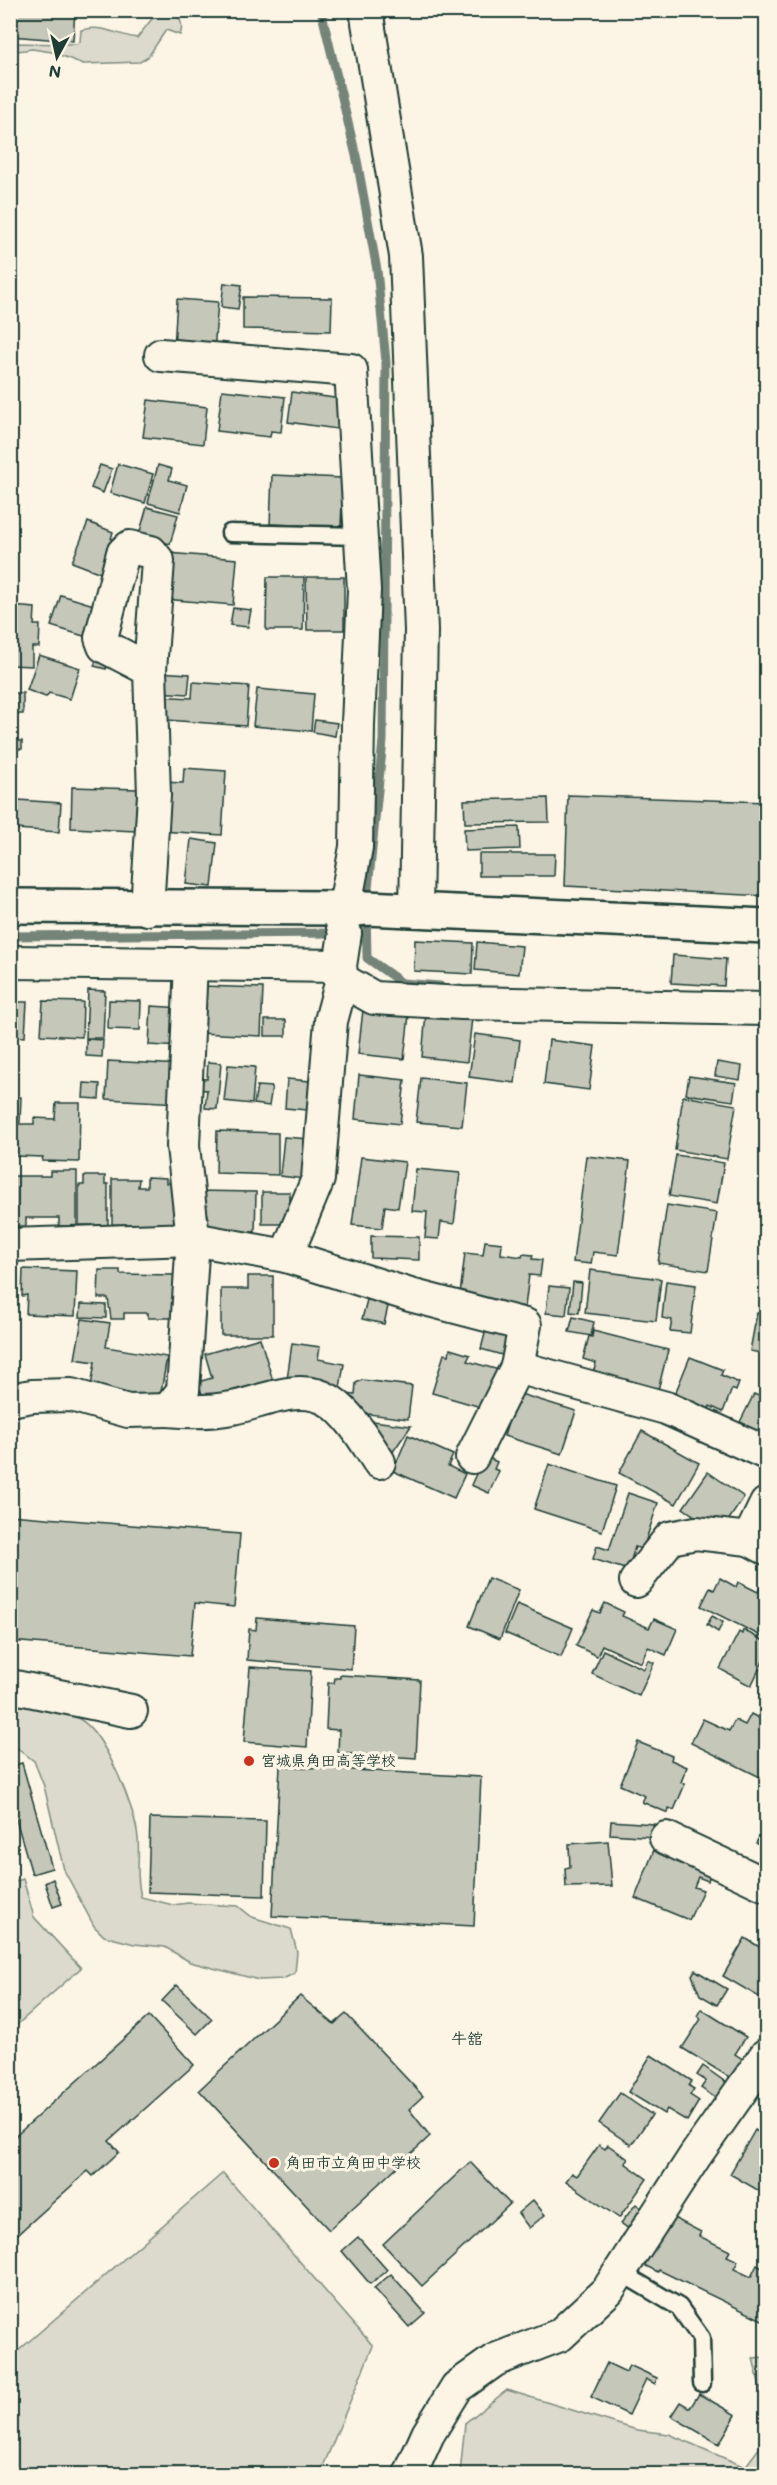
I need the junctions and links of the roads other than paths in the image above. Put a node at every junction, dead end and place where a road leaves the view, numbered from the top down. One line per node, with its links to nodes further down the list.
1 (366, 10): 9 (street)
2 (161, 355): 4 (street)
3 (230, 533): 4 (lane)
4 (361, 536): 8 (street)
5 (150, 670): 7 (street)
6 (10, 906): 7 (street)
7 (147, 909): 8 (street)
8 (341, 909): 9 (street); 13 (street)
9 (416, 911): 10 (street)
10 (766, 926)
11 (10, 962): 12 (street)
12 (190, 963): 13 (street); 15 (street)
13 (341, 973): 14 (street); 17 (street)
14 (766, 1009)
15 (193, 1239): 16 (street); 17 (street); 20 (street)
16 (10, 1245)
17 (286, 1256): 18 (street)
18 (518, 1367): 21 (street); 22 (street)
19 (10, 1400): 20 (street)
20 (168, 1410): 23 (street)
21 (766, 1453)
22 (472, 1457)
23 (379, 1462)
24 (766, 1504): 25 (street)
25 (758, 1544): 26 (street)
26 (636, 1581)
27 (10, 1686): 28 (street)
28 (130, 1711)
29 (666, 1838): 30 (street)
30 (766, 1885)
31 (766, 2055): 32 (street)
32 (620, 2272): 33 (lane); 34 (street)
33 (702, 2383)
34 (411, 2475)

